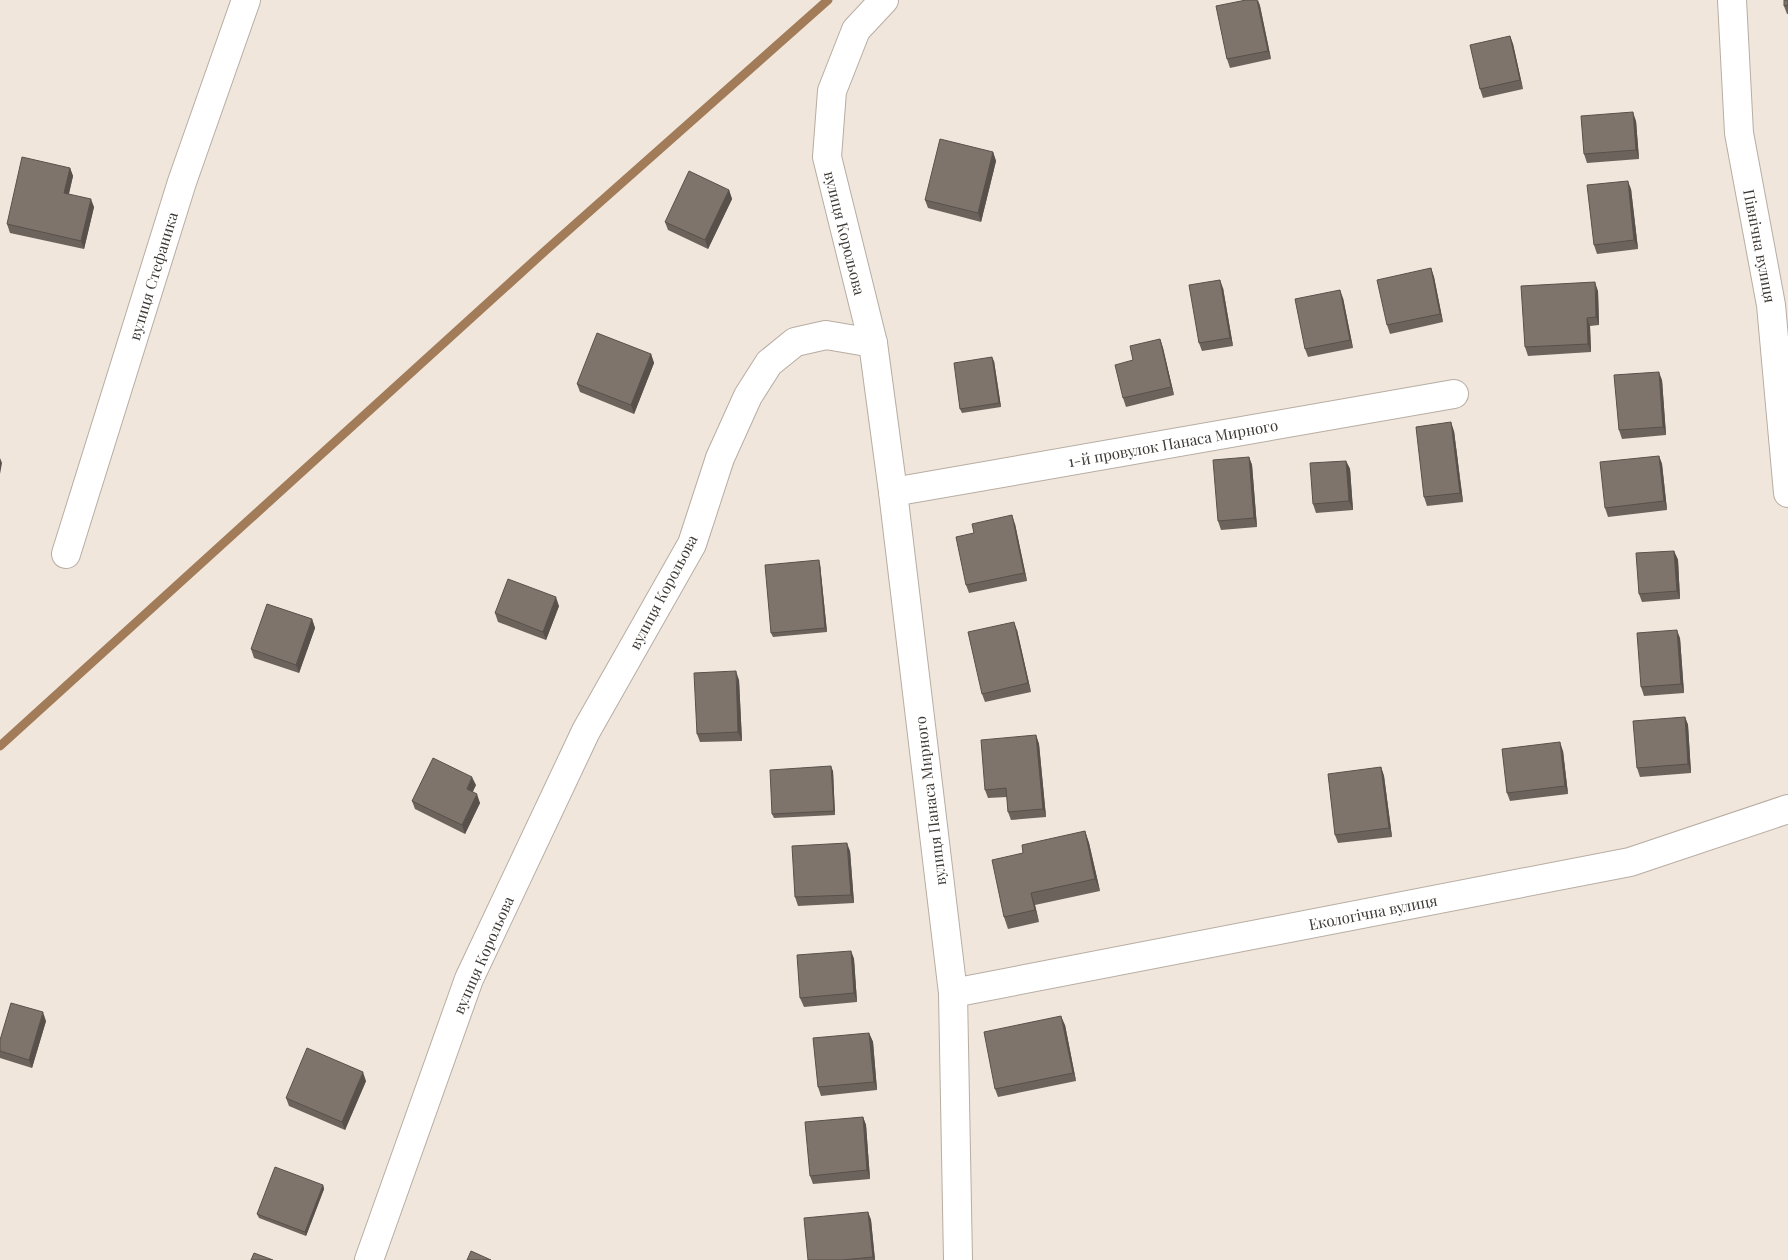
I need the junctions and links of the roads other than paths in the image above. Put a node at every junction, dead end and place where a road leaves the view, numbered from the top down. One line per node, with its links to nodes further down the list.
1 (246, 0): 9 (street, вулиця Стефаника)
2 (884, 0): 5 (street, вулиця Корольова)
3 (1732, 0): 4 (street, Північна вулиця)
4 (1780, 296): 8 (street, Північна вулиця)
5 (873, 343): 7 (street, вулиця Панаса Мирного); 12 (street, вулиця Корольова)
6 (1454, 394): 7 (street, 1-й провулок Панаса Мирного)
7 (893, 492): 11 (street, вулиця Панаса Мирного)
8 (1788, 493)
9 (66, 554)
10 (1788, 809): 11 (street, Екологічна вулиця)
11 (953, 992): 13 (street, вулиця Панаса Мирного)
12 (370, 1260)
13 (958, 1260)

